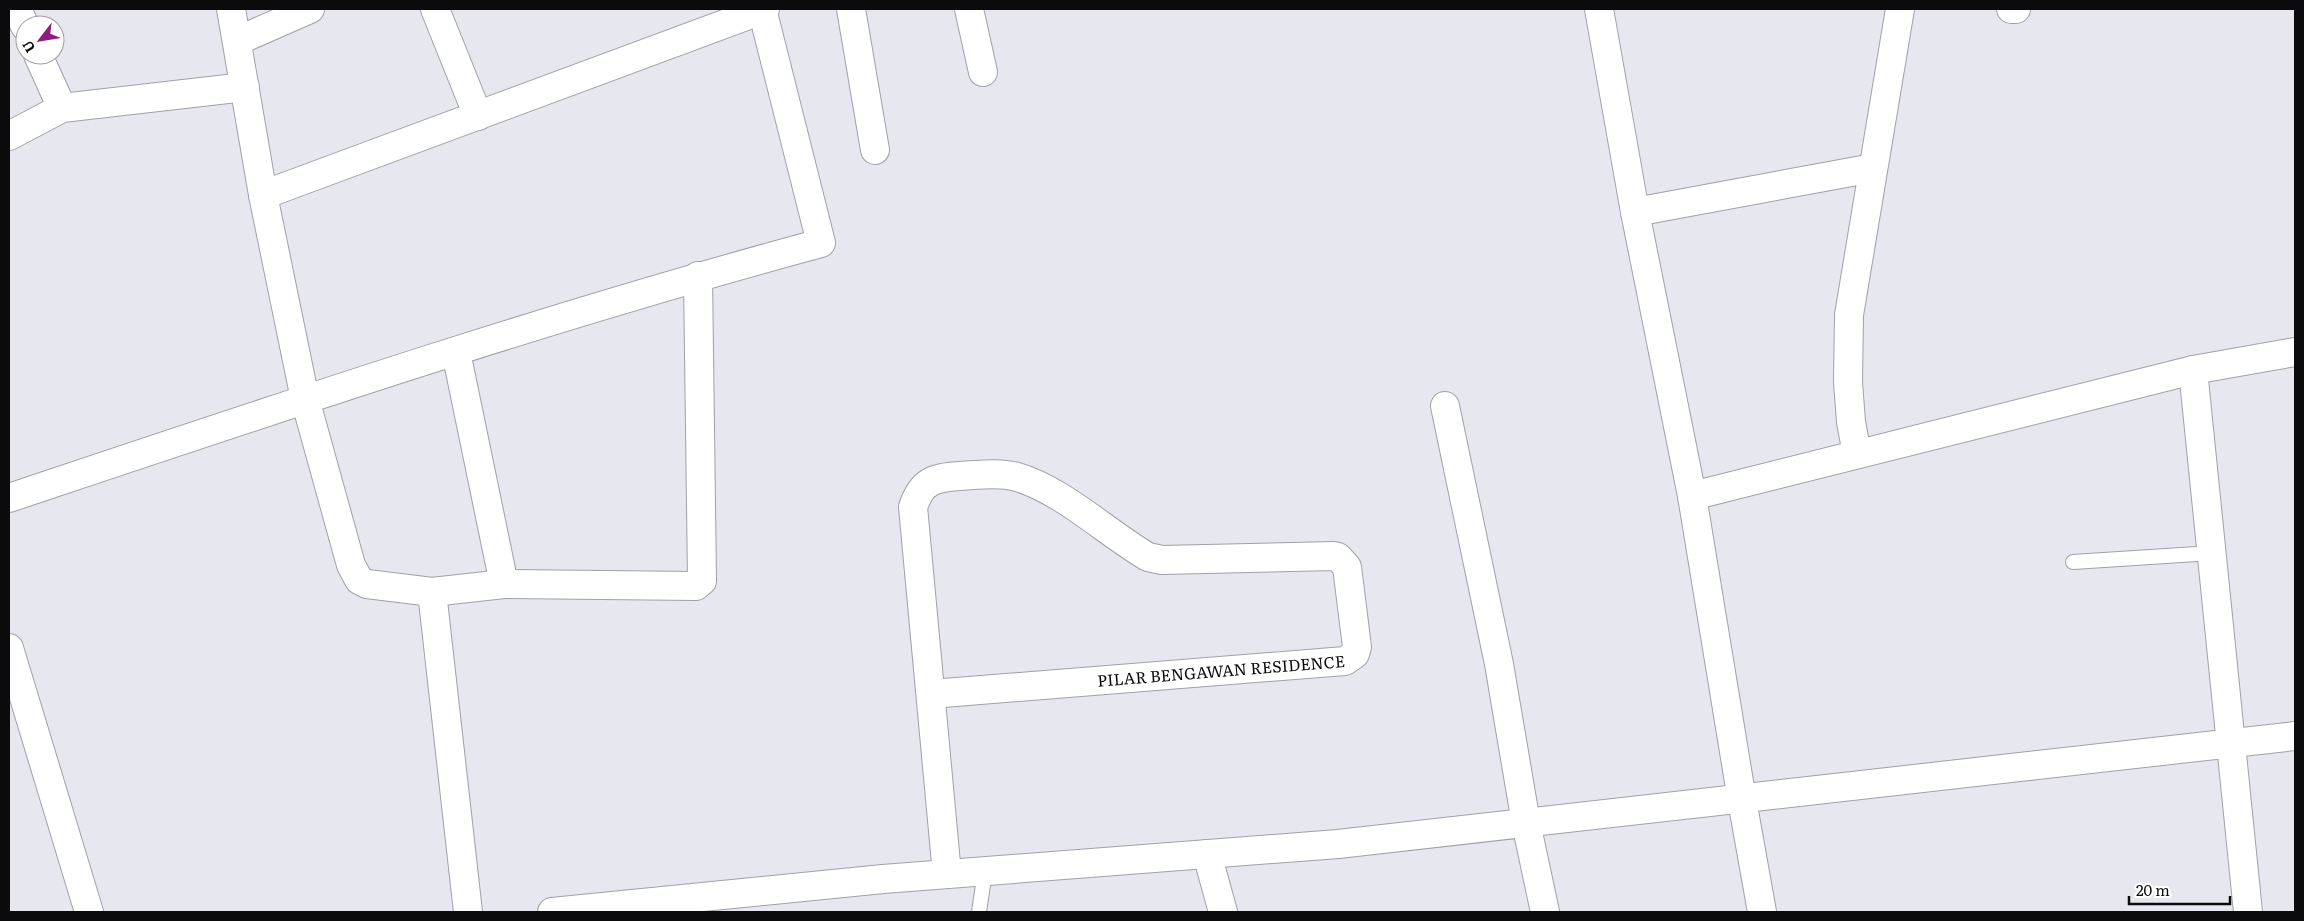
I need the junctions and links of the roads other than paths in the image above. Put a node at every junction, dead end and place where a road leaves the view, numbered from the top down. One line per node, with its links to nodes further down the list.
1 (231, 9): 11 (street)
2 (310, 9): 11 (street)
3 (435, 9): 16 (street)
4 (763, 9): 16 (street); 22 (street)
5 (852, 9): 18 (street)
6 (969, 9): 13 (street)
7 (1600, 9): 21 (street)
8 (1900, 9): 19 (street)
9 (2011, 9): 10 (street)
10 (2016, 9)
11 (237, 41): 14 (street)
12 (43, 65): 15 (street)
13 (983, 72)
14 (245, 86): 15 (street); 20 (street)
15 (62, 108): 17 (street)
16 (478, 116): 20 (street)
17 (9, 136)
18 (875, 150)
19 (1873, 168): 21 (street); 28 (street)
20 (264, 195): 26 (street)
21 (1635, 212): 29 (street)
22 (698, 276): 23 (street); 33 (street)
23 (456, 352): 26 (street); 33 (street)
24 (2295, 352): 25 (street)
25 (2193, 370): 28 (street); 31 (street)
26 (305, 399): 30 (street); 34 (street)
27 (1445, 406): 40 (street)
28 (1857, 454): 29 (street)
29 (1692, 496): 39 (street)
30 (9, 498)
31 (2212, 553): 32 (lane); 38 (street)
32 (2073, 562)
33 (504, 584): 34 (street)
34 (432, 592): 45 (street)
35 (9, 648): 44 (street)
36 (931, 694): 36 (street, PILAR BENGAWAN RESIDENCE); 43 (street, PILAR BENGAWAN RESIDENCE)
37 (2295, 736): 38 (street)
38 (2231, 743): 39 (street); 51 (street)
39 (1742, 800): 40 (street); 50 (street)
40 (1526, 823): 41 (street); 49 (street)
41 (1207, 854): 42 (street); 48 (street)
42 (985, 871): 43 (street); 47 (lane)
43 (947, 874): 46 (street)
44 (89, 912)
45 (468, 912)
46 (552, 912)
47 (979, 912)
48 (1223, 912)
49 (1544, 912)
50 (1762, 912)
51 (2248, 912)

